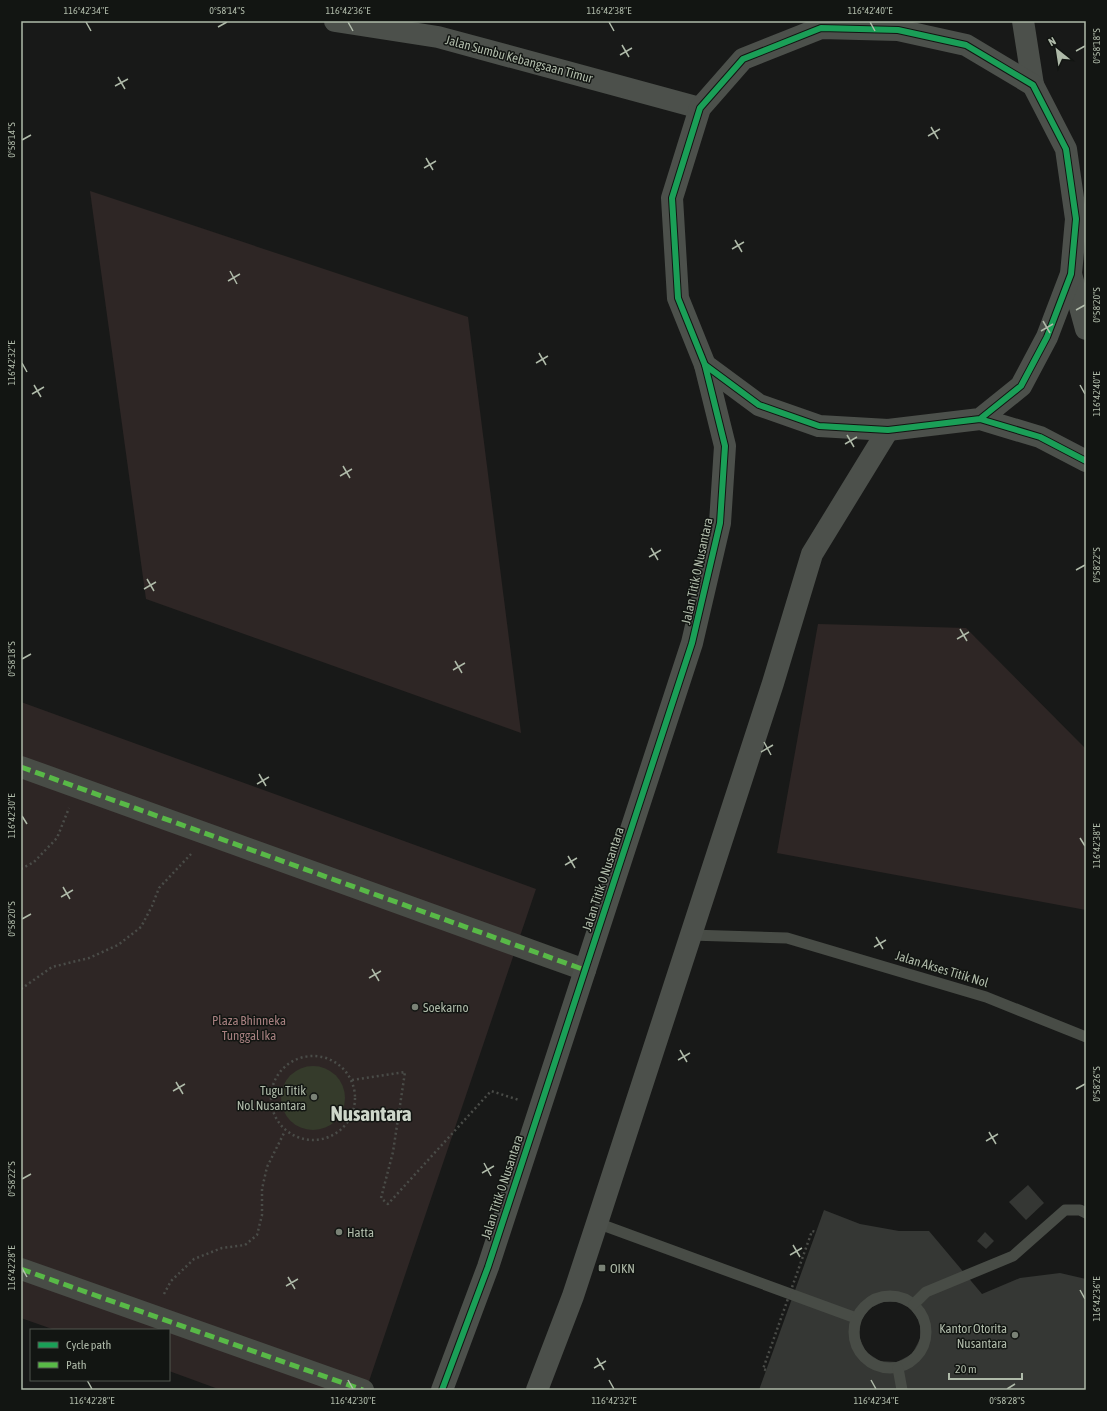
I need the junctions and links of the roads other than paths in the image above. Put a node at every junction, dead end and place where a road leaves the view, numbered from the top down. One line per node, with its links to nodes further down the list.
1 (335, 21): 4 (street, Jalan Sumbu Kebangsaan Timur)
2 (1023, 21): 3 (street)
3 (1033, 85): 4 (street); 5 (street)
4 (700, 108): 7 (street)
5 (1071, 274): 6 (street); 8 (street)
6 (1086, 329)
7 (705, 366): 9 (street); 13 (street, Jalan Titik 0 Nusantara)
8 (980, 419): 9 (street); 10 (street)
9 (888, 430): 12 (street)
10 (1086, 461)
11 (21, 767): 13 (street)
12 (690, 935): 14 (lane, Jalan Akses Titik Nol); 16 (street)
13 (585, 970): 22 (street, Jalan Titik 0 Nusantara)
14 (1086, 1037)
15 (1086, 1213): 18 (lane)
16 (596, 1223): 19 (lane); 23 (street)
17 (21, 1269): 21 (street)
18 (914, 1304): 19 (lane); 20 (lane)
19 (856, 1318): 20 (lane)
20 (898, 1368): 24 (lane)
21 (363, 1390)
22 (442, 1390)
23 (537, 1390)
24 (902, 1390)

